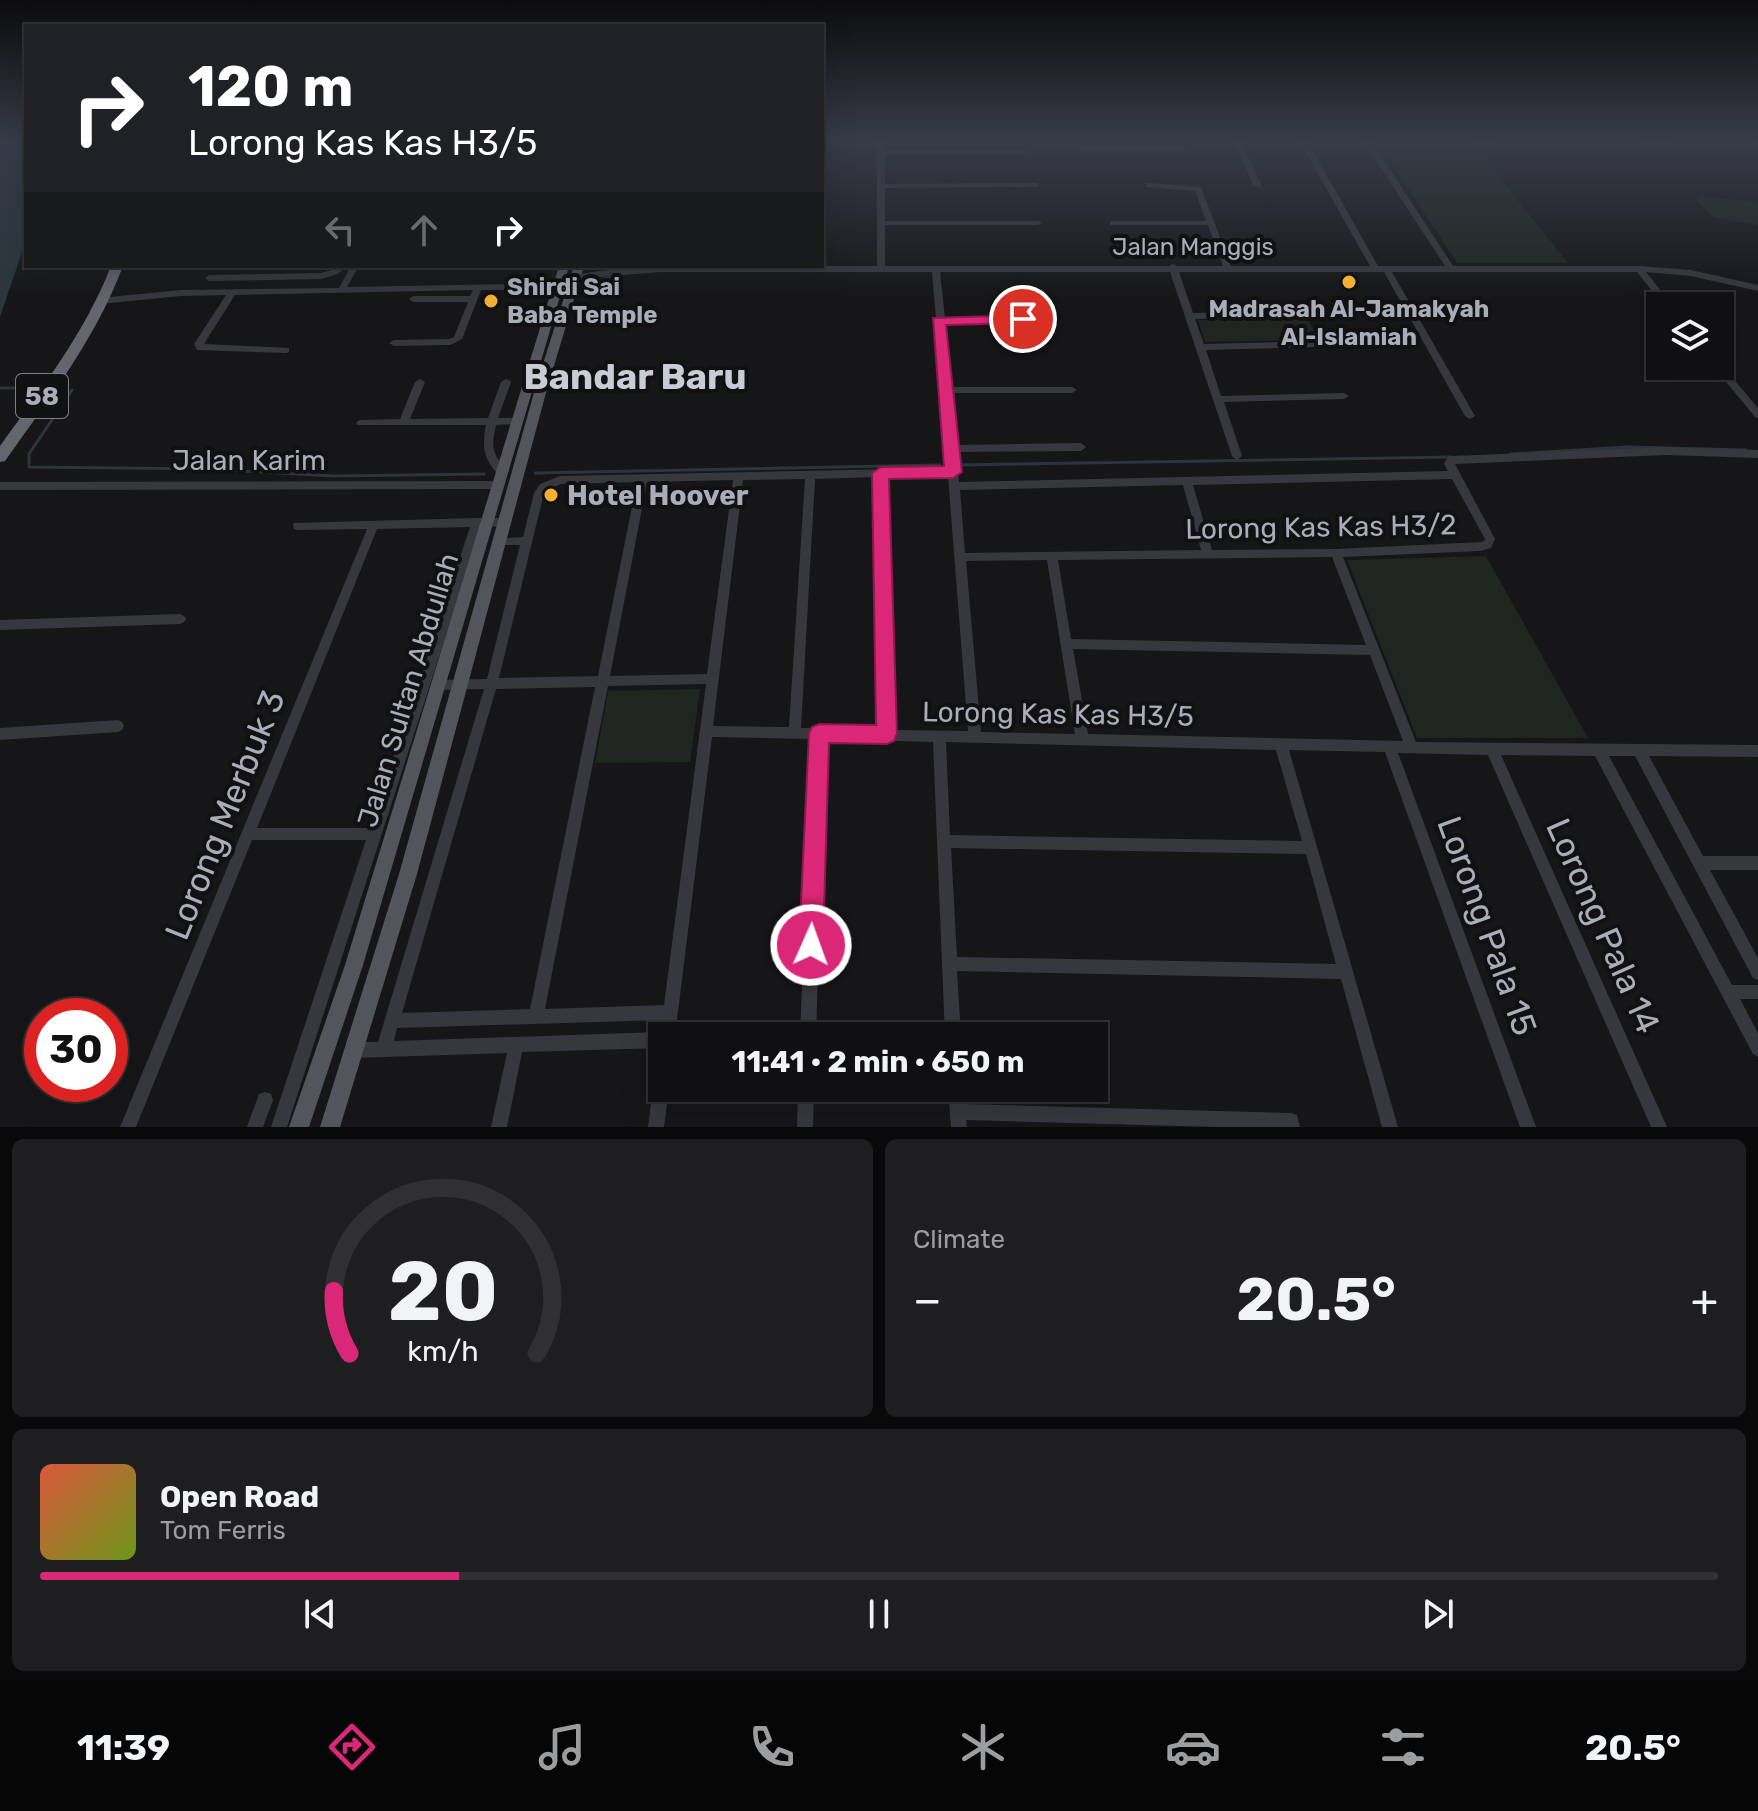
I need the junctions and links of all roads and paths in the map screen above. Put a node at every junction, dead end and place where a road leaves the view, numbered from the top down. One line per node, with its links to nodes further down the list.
1 (881, 195): 5 (street)
2 (1198, 195): 8 (street)
3 (1336, 195): 18 (street)
4 (1402, 195): 19 (street)
5 (881, 223): 6 (street); 20 (street)
6 (1038, 223)
7 (1113, 223): 8 (street)
8 (1210, 223): 10 (street)
9 (1173, 267): 10 (street, Jalan Manggis); 21 (street, Jalan Manggis); 38 (street)
10 (1227, 267): 18 (street, Jalan Manggis)
11 (108, 268): 36 (highway, 58)
12 (116, 268): 36 (highway, 58)
13 (216, 268): 24 (street)
14 (340, 268): 24 (street)
15 (354, 268): 30 (street)
16 (362, 268): 30 (street)
17 (563, 268): 27 (main road, Jalan Sultan Abdullah)
18 (1380, 268): 19 (street, Jalan Manggis); 54 (street)
19 (1450, 268): 22 (street, Jalan Manggis)
20 (881, 269): 21 (street, Jalan Manggis); 23 (street, Jalan Manggis)
21 (936, 269): 40 (street)
22 (1639, 269): 25 (street, Jalan Manggis); 32 (street)
23 (576, 277): 27 (street, Jalan Manggis); 52 (main road, Jalan Sultan Abdullah)
24 (209, 278): 33 (street)
25 (1713, 278): 26 (street); 29 (street, Jalan Manggis)
26 (1758, 282)
27 (558, 284): 28 (street, Jalan Manggis); 56 (main road, Jalan Sultan Abdullah)
28 (478, 288): 30 (street, Jalan Manggis); 35 (street)
29 (1758, 288)
30 (346, 289): 31 (street, Jalan Manggis)
31 (232, 292): 33 (street, Jalan Manggis); 44 (street)
32 (1658, 292)
33 (199, 293): 36 (street, Jalan Manggis)
34 (413, 299): 35 (street)
35 (474, 299): 41 (street)
36 (100, 301): 64 (highway, 58)
37 (1301, 314): 38 (street)
38 (1189, 316): 43 (street)
39 (1051, 319): 40 (street)
40 (938, 321): 48 (street)
41 (394, 343)
42 (1319, 344): 43 (street)
43 (1200, 347): 51 (street)
44 (286, 350)
45 (1729, 380): 53 (street)
46 (420, 382): 58 (street)
47 (506, 382): 55 (street)
48 (945, 390): 49 (street); 61 (street)
49 (1072, 390)
50 (1344, 396): 51 (street)
51 (1217, 399): 63 (street)
52 (537, 403): 56 (main road); 59 (main road, Jalan Sultan Abdullah)
53 (1758, 415)
54 (1470, 416)
55 (494, 421): 56 (street); 58 (street); 65 (street)
56 (516, 421): 59 (main road); 65 (main road, Jalan Sultan Abdullah)
57 (361, 423): 58 (street)
58 (403, 423)
59 (528, 440): 77 (main road, Jalan Sultan Abdullah)
60 (1081, 447): 61 (street)
61 (951, 449): 66 (street)
62 (1758, 454): 70 (street)
63 (1237, 456)
64 (0, 457)
65 (502, 471): 73 (main road, Jalan Sultan Abdullah)
66 (953, 472): 67 (street); 75 (street)
67 (881, 473): 68 (street); 100 (street)
68 (810, 474): 69 (street); 97 (street)
69 (739, 475): 71 (street); 90 (street)
70 (1455, 475): 72 (street, Lorong Kas Kas H3/2); 82 (street, Lorong Kas Kas H3/2)
71 (643, 478): 80 (street); 91 (street)
72 (1187, 482): 75 (street, Lorong Kas Kas H3/2); 83 (street)
73 (497, 485): 74 (street, Jalan Karim); 76 (main road, Jalan Sultan Abdullah)
74 (0, 486)
75 (955, 486): 84 (street)
76 (482, 522): 77 (street); 78 (street); 94 (main road, Jalan Sultan Abdullah); 112 (street)
77 (506, 522): 81 (main road, Jalan Sultan Abdullah)
78 (374, 524): 79 (street); 111 (street, Lorong Merbuk 3)
79 (298, 526)
80 (527, 541): 81 (street); 92 (street)
81 (500, 542): 93 (main road, Jalan Sultan Abdullah)
82 (1336, 553): 83 (street, Lorong Kas Kas H3/2); 89 (street)
83 (1208, 554): 85 (street, Lorong Kas Kas H3/2)
84 (960, 557): 85 (street, Lorong Kas Kas H3/2); 102 (street)
85 (1052, 557): 88 (street)
86 (180, 619): 87 (street)
87 (0, 625)
88 (1067, 644): 89 (street); 103 (street)
89 (1373, 650): 106 (street)
90 (711, 679): 91 (street); 96 (street)
91 (602, 681): 92 (street); 125 (street)
92 (492, 683): 93 (street); 117 (street)
93 (460, 684): 94 (street); 118 (main road, Jalan Sultan Abdullah)
94 (438, 685): 143 (main road, Jalan Sultan Abdullah)
95 (118, 726): 99 (street)
96 (705, 731): 97 (street, Lorong Kas Kas H3/5); 124 (street)
97 (795, 732): 98 (street, Lorong Kas Kas H3/5)
98 (819, 733): 100 (street, Lorong Kas Kas H3/5); 128 (street)
99 (0, 734)
100 (887, 734): 101 (street, Lorong Kas Kas H3/5)
101 (939, 736): 102 (street, Lorong Kas Kas H3/5); 113 (street)
102 (975, 736): 103 (street, Lorong Kas Kas H3/5)
103 (1082, 738): 104 (street, Lorong Kas Kas H3/5)
104 (1281, 744): 105 (street, Lorong Kas Kas H3/5); 114 (street)
105 (1389, 746): 106 (street, Lorong Kas Kas H3/5); 150 (street, Lorong Pala 15)
106 (1411, 746): 107 (street, Lorong Kas Kas H3/5)
107 (1492, 749): 108 (street, Lorong Kas Kas H3/5); 151 (street, Lorong Pala 14)
108 (1599, 750): 109 (street, Lorong Kas Kas H3/5); 122 (street)
109 (1639, 750): 110 (street, Lorong Kas Kas H3/5); 115 (street)
110 (1758, 751)
111 (247, 834): 112 (street); 140 (street, Lorong Merbuk 3)
112 (376, 834): 142 (street)
113 (944, 841): 114 (street); 119 (street)
114 (1310, 848): 120 (street)
115 (1698, 863): 116 (street); 121 (street)
116 (1758, 863)
117 (436, 873): 118 (street); 126 (street)
118 (408, 874): 134 (main road, Jalan Sultan Abdullah)
119 (950, 964): 120 (street); 129 (street)
120 (1345, 972): 149 (street)
121 (1758, 973)
122 (1728, 992): 123 (street); 133 (street)
123 (1758, 992)
124 (670, 1012): 125 (street); 127 (street)
125 (536, 1016): 126 (street)
126 (392, 1021): 132 (street)
127 (669, 1022)
128 (809, 1022)
129 (952, 1022)
130 (648, 1040): 131 (street)
131 (516, 1045): 132 (street); 145 (street)
132 (384, 1048): 134 (street)
133 (1758, 1049)
134 (355, 1050): 144 (main road, Jalan Sultan Abdullah)
135 (265, 1100): 141 (street)
136 (659, 1102): 146 (street)
137 (806, 1102): 147 (street)
138 (958, 1119): 139 (street)
139 (1134, 1122): 148 (street)
140 (128, 1127)
141 (255, 1127)
142 (279, 1127)
143 (299, 1127)
144 (330, 1127)
145 (499, 1127)
146 (656, 1127)
147 (805, 1127)
148 (1292, 1127)
149 (1390, 1127)
150 (1528, 1127)
151 (1659, 1127)

